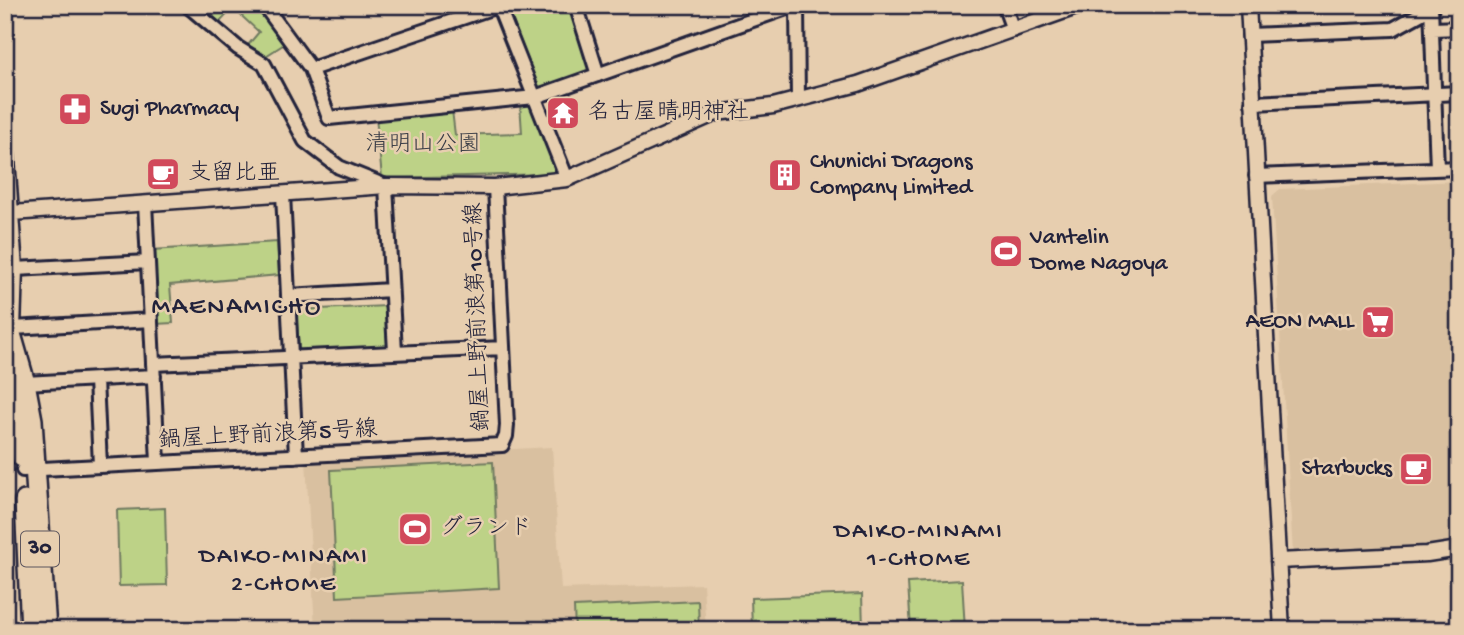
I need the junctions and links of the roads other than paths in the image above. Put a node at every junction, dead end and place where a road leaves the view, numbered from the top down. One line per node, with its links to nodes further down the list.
1 (187, 5): 26 (street)
2 (499, 5): 14 (street); 18 (street)
3 (576, 5): 15 (street)
4 (796, 5): 15 (street); 19 (street)
5 (1004, 5): 12 (street)
6 (1082, 5): 12 (street)
7 (1248, 5): 13 (street)
8 (265, 6): 14 (street)
9 (1431, 7): 11 (street); 13 (street)
10 (1459, 28): 11 (street)
11 (1433, 29): 17 (street)
12 (1013, 30): 19 (street)
13 (1249, 35): 20 (street)
14 (311, 69): 18 (street)
15 (598, 75): 18 (street)
16 (1459, 93): 17 (street)
17 (1435, 94): 20 (street); 23 (street)
18 (535, 97): 25 (street)
19 (798, 100): 25 (street)
20 (1252, 103): 24 (street)
21 (5, 131): 30 (street)
22 (1459, 168): 23 (street)
23 (1437, 169): 24 (street)
24 (1256, 176): 50 (street)
25 (567, 179): 27 (street)
26 (386, 186): 27 (street); 28 (street); 33 (street)
27 (495, 187): 37 (street, 鍋屋上野前浪第10号線)
28 (283, 194): 29 (street); 34 (street)
29 (145, 204): 30 (street); 31 (street)
30 (12, 213): 32 (street)
31 (148, 262): 32 (street); 35 (street)
32 (15, 270): 36 (street)
33 (391, 290): 34 (street); 38 (street)
34 (288, 296): 39 (street)
35 (151, 320): 36 (street); 41 (street)
36 (9, 330): 43 (main road, 30)
37 (503, 348): 38 (street); 44 (street, 鍋屋上野前浪第10号線)
38 (395, 352): 39 (street)
39 (291, 358): 41 (street); 45 (street)
40 (5, 359): 48 (main road, 30)
41 (153, 370): 42 (street); 46 (street)
42 (96, 380): 43 (street); 47 (street)
43 (25, 383): 48 (main road, 30)
44 (502, 445): 45 (street, 鍋屋上野前浪第5号線)
45 (296, 456): 46 (street, 鍋屋上野前浪第5号線)
46 (158, 462): 47 (street, 鍋屋上野前浪第5号線)
47 (100, 465): 48 (street, 鍋屋上野前浪第5号線)
48 (29, 469): 51 (main road, 30)
49 (1459, 549): 50 (street)
50 (1278, 561): 52 (street)
51 (33, 629)
52 (1282, 630)

